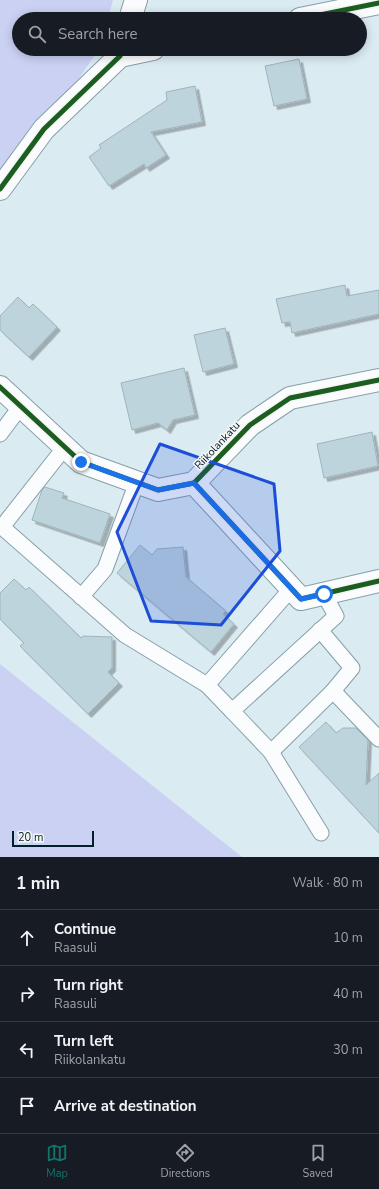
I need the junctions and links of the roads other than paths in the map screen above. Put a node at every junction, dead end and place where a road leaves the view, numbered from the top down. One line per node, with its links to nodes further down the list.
1 (136, 0): 3 (street)
2 (379, 3): 4 (street)
3 (132, 12)
4 (335, 12)
5 (117, 56): 6 (street)
6 (0, 189)
7 (379, 380): 13 (street, Riikolankatu)
8 (0, 387): 9 (street, Riikolankatu)
9 (21, 406): 10 (lane); 11 (street, Riikolankatu)
10 (0, 434)
11 (65, 447): 12 (street, Riikolankatu); 14 (lane)
12 (137, 482): 13 (street, Riikolankatu); 18 (lane)
13 (194, 483): 16 (street)
14 (1, 526): 18 (lane)
15 (379, 581): 17 (street)
16 (291, 588): 17 (street); 20 (lane)
17 (324, 594): 19 (lane)
18 (81, 597): 20 (lane)
19 (320, 630): 21 (lane); 22 (lane)
20 (207, 685): 22 (lane)
21 (333, 691): 23 (lane); 24 (lane)
22 (232, 711): 24 (lane)
23 (379, 739)
24 (271, 752): 25 (lane)
25 (321, 833)

